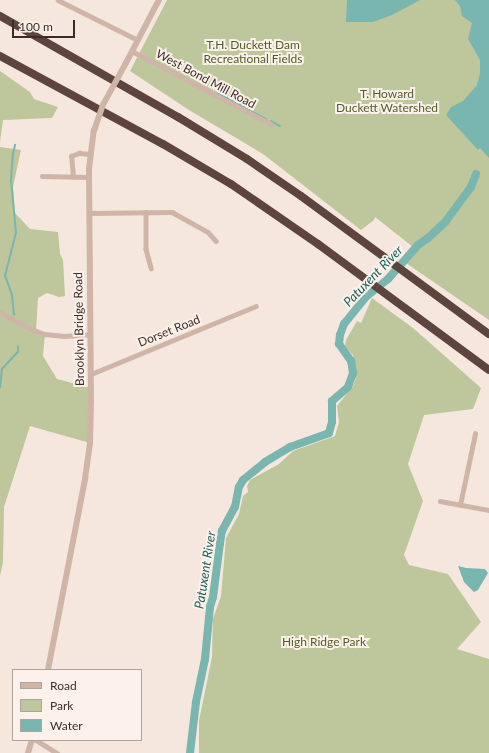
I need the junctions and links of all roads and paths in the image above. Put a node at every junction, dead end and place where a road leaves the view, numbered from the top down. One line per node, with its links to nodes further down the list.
1 (58, 0): 4 (street)
2 (159, 0): 4 (street, Brooklyn Bridge Road)
3 (0, 16): 19 (highway)
4 (138, 40): 5 (street, Brooklyn Bridge Road)
5 (132, 51): 7 (street, West Bond Mill Road); 8 (street, Brooklyn Bridge Road, bridge)
6 (0, 56): 20 (highway)
7 (271, 124)
8 (90, 154): 10 (street); 11 (street, Brooklyn Bridge Road)
9 (42, 176): 10 (street)
10 (73, 177): 11 (street)
11 (89, 177): 13 (street, Brooklyn Bridge Road)
12 (146, 212): 13 (street); 14 (street); 15 (street)
13 (88, 213): 18 (street, Brooklyn Bridge Road)
14 (216, 241)
15 (151, 268)
16 (256, 306): 21 (street, Dorset Road)
17 (0, 312): 18 (street)
18 (90, 334): 21 (street, Brooklyn Bridge Road)
19 (489, 334)
20 (489, 370)
21 (91, 374): 26 (street, Brooklyn Bridge Road)
22 (475, 434): 24 (street)
23 (440, 502): 24 (street)
24 (460, 505): 25 (street)
25 (489, 510)
26 (48, 669)
27 (32, 741): 29 (street)
28 (38, 741): 30 (street)
29 (28, 753)
30 (57, 753)

